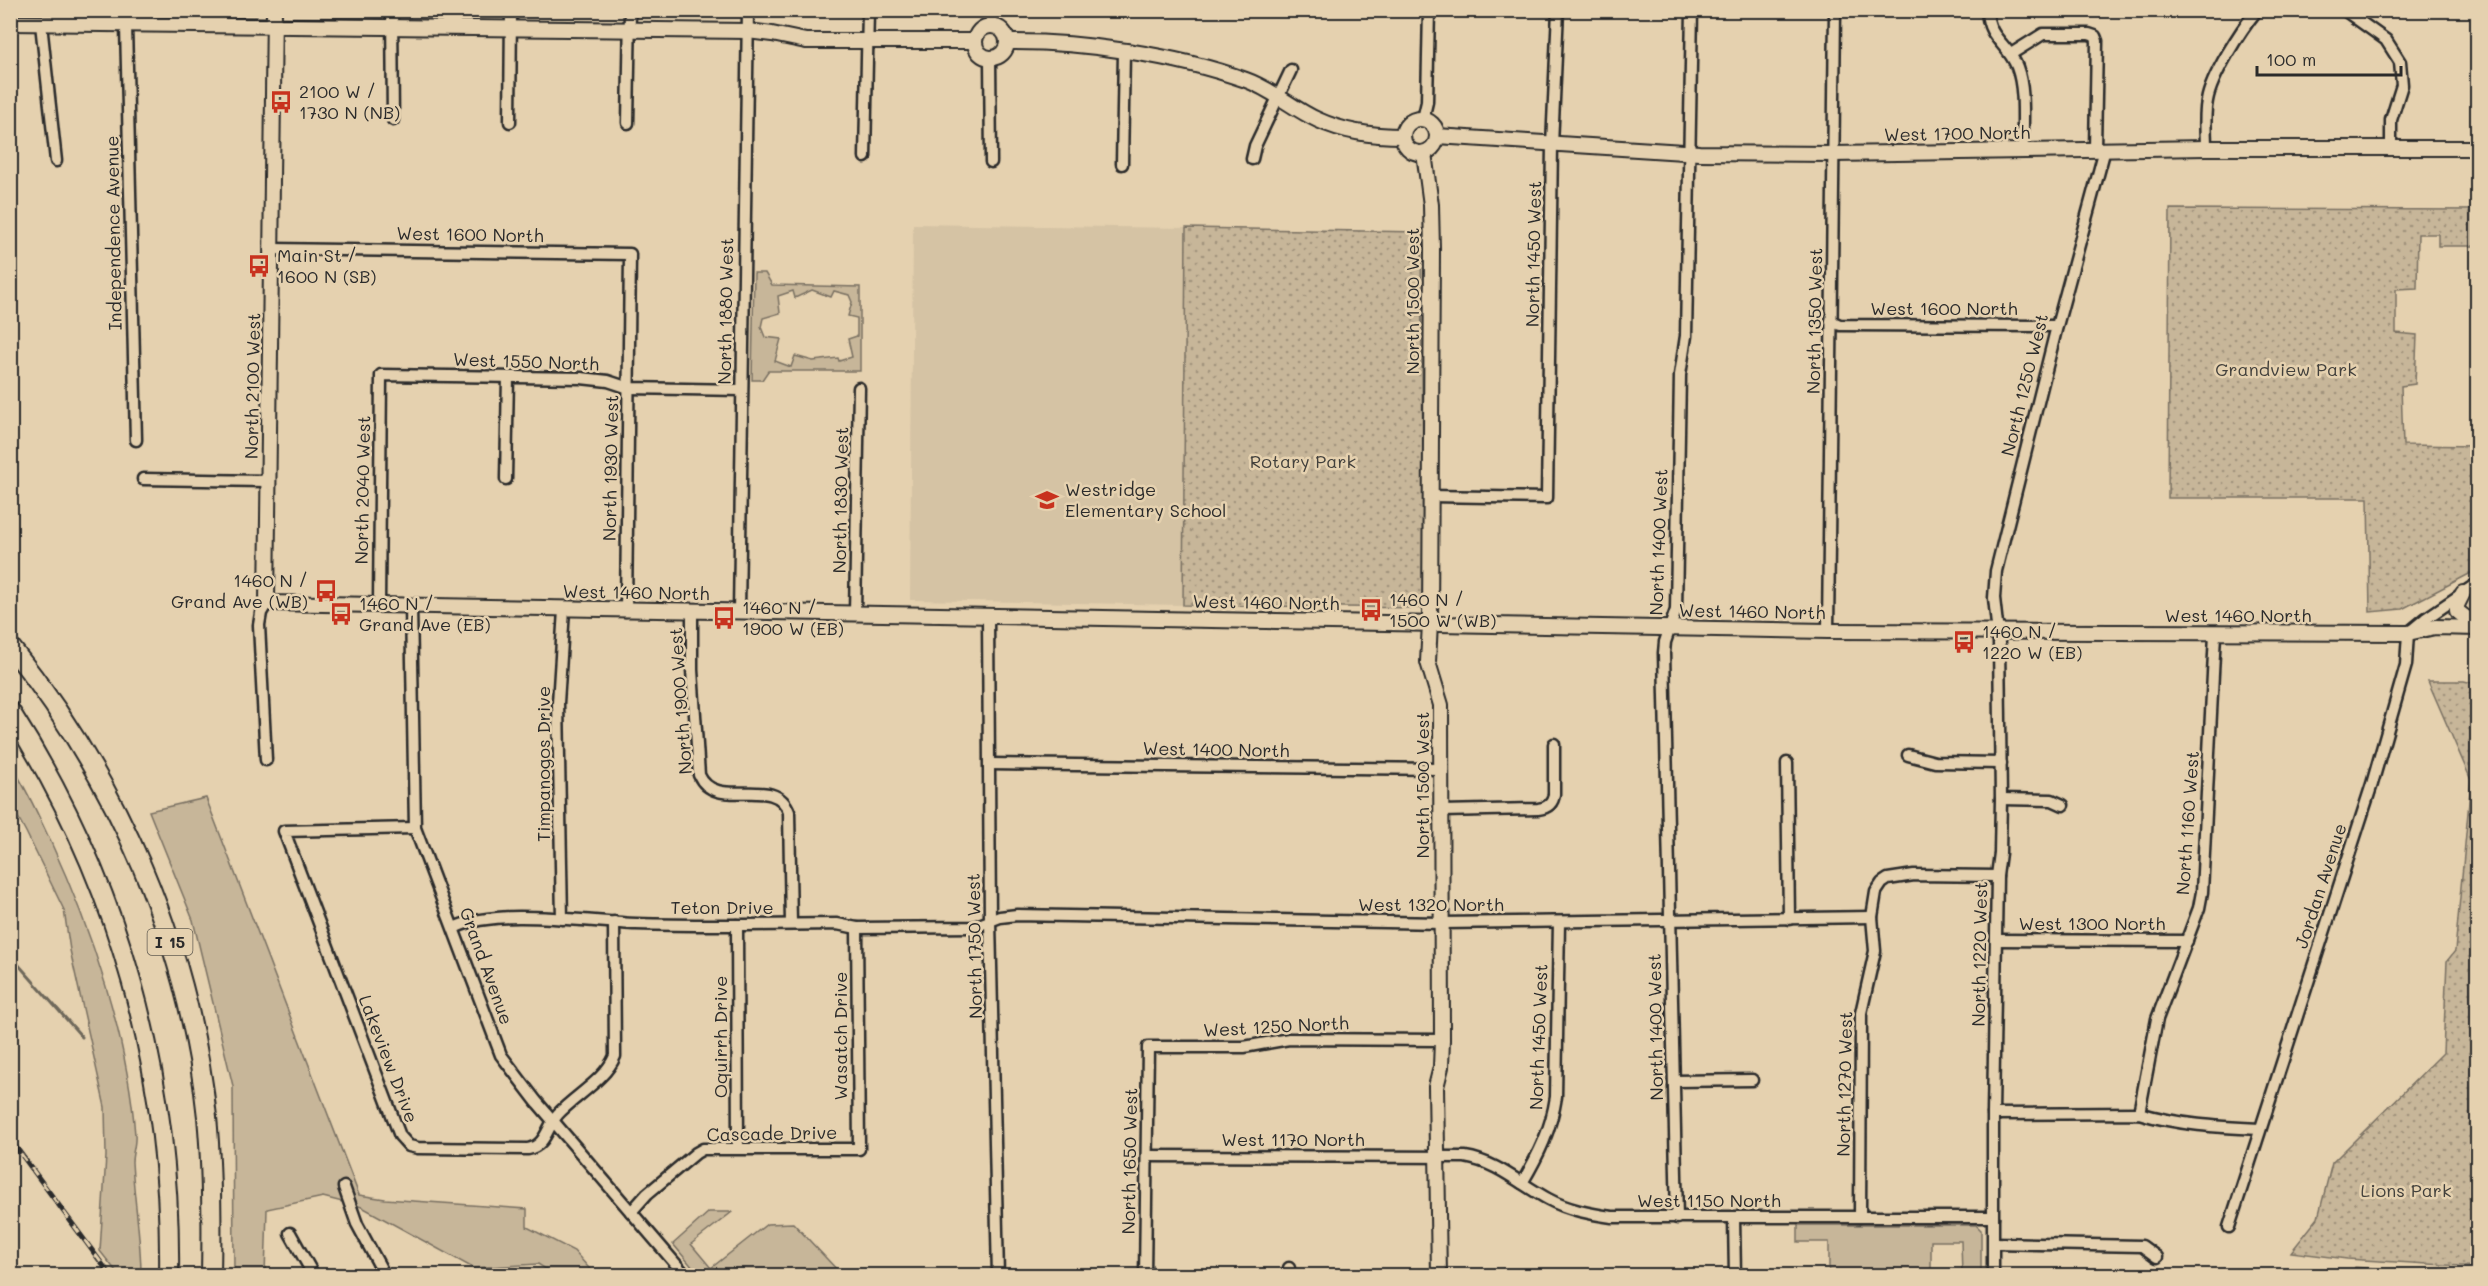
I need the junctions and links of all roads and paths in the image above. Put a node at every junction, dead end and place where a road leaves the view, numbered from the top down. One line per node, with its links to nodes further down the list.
1 (273, 10): 17 (street, North 2100 West)
2 (392, 10): 20 (street)
3 (511, 10): 21 (street)
4 (630, 10): 22 (street)
5 (748, 10): 23 (street, North 1880 West)
6 (868, 10): 24 (street)
7 (992, 10): 19 (street)
8 (1429, 10): 32 (street)
9 (1558, 10): 38 (street, North 1450 West)
10 (1692, 10): 45 (street, North 1400 West)
11 (1835, 10): 46 (street, North 1350 West)
12 (1987, 10): 28 (street)
13 (2257, 10): 39 (street)
14 (2344, 10): 42 (street)
15 (10, 23): 16 (street)
16 (41, 24): 18 (street); 49 (street)
17 (273, 25): 18 (street); 20 (street); 52 (street, North 2100 West)
18 (126, 26): 61 (street, Independence Avenue)
19 (991, 26): 25 (street); 26 (street)
20 (392, 27): 21 (street); 33 (street)
21 (511, 29): 22 (street); 34 (street)
22 (630, 30): 23 (street); 35 (street)
23 (748, 32): 24 (street); 60 (street, North 1880 West)
24 (867, 42): 25 (street); 47 (street)
25 (974, 42): 29 (street)
26 (1007, 42): 27 (street); 29 (street)
27 (1124, 52): 31 (street); 51 (street)
28 (2011, 54): 41 (street, North 1250 West); 43 (street)
29 (990, 58): 50 (street)
30 (1291, 70): 31 (street)
31 (1278, 97): 36 (street); 48 (street)
32 (1423, 119): 36 (street); 37 (street)
33 (393, 120)
34 (510, 122)
35 (628, 123)
36 (1403, 136): 44 (street)
37 (1437, 136): 38 (street, West 1700 North); 44 (street)
38 (1552, 145): 45 (street, West 1700 North); 65 (street, North 1450 West)
39 (2205, 148): 41 (street, West 1700 North); 42 (street, West 1700 North)
40 (2478, 148): 42 (street, West 1700 North)
41 (2100, 149): 43 (street, West 1700 North); 55 (street, North 1250 West)
42 (2391, 149)
43 (2023, 151): 46 (street, West 1700 North)
44 (1424, 153): 65 (street, North 1500 West)
45 (1691, 153): 46 (street, West 1700 North); 79 (street, North 1400 West)
46 (1833, 154): 54 (street, North 1350 West)
47 (865, 157)
48 (1252, 159)
49 (56, 161)
50 (991, 162)
51 (1122, 164)
52 (273, 249): 53 (street, West 1600 North); 64 (street, North 2100 West)
53 (630, 254): 58 (street, North 1930 West)
54 (1831, 321): 55 (street, West 1600 North); 81 (street, North 1350 West)
55 (2057, 326): 82 (street, North 1250 West)
56 (381, 375): 57 (street, West 1550 North); 69 (street, North 2040 West)
57 (508, 377): 58 (street, West 1550 North); 63 (street)
58 (629, 388): 60 (street, West 1550 North); 72 (street, North 1930 West)
59 (859, 388): 75 (street, North 1830 West)
60 (741, 390): 74 (street, North 1880 West)
61 (136, 440)
62 (143, 479): 64 (street)
63 (506, 479)
64 (269, 481): 68 (street, North 2100 West)
65 (1430, 496): 78 (street, North 1500 West)
66 (2478, 583): 67 (street)
67 (2463, 593): 77 (street); 83 (street)
68 (267, 603): 69 (street, West 1460 North); 89 (street, North 2100 West)
69 (379, 605): 70 (street, West 1460 North)
70 (411, 606): 71 (street, West 1460 North); 97 (street, Grand Avenue)
71 (564, 610): 72 (street, West 1460 North); 100 (street, Timpanogos Drive)
72 (626, 611): 73 (street, West 1460 North)
73 (692, 612): 74 (street, West 1460 North); 107 (street, North 1900 West)
74 (740, 612): 75 (street, West 1460 North)
75 (855, 614): 76 (street, West 1460 North)
76 (988, 616): 78 (street, West 1460 North); 92 (street, North 1750 West)
77 (2478, 620)
78 (1430, 623): 79 (street, West 1460 North); 93 (street, North 1500 West)
79 (1671, 628): 81 (street, West 1460 North); 105 (street, North 1400 West)
80 (2478, 628): 83 (street, West 1460 North)
81 (1828, 631): 82 (street, West 1460 North)
82 (1997, 633): 84 (street, West 1460 North); 91 (street, North 1220 West)
83 (2408, 633): 84 (street, West 1460 North); 120 (street, Jordan Avenue)
84 (2215, 634): 112 (street, North 1160 West)
85 (10, 646): 137 (highway, I 15)
86 (10, 711): 136 (highway, I 15)
87 (1554, 744): 96 (street)
88 (1908, 755): 91 (street)
89 (266, 759)
90 (1787, 763): 101 (street)
91 (2001, 763): 94 (street, North 1220 West)
92 (990, 765): 93 (street, West 1400 North); 102 (street, North 1750 West)
93 (1441, 769): 96 (street, North 1500 West)
94 (2001, 799): 95 (street); 98 (street, North 1220 West)
95 (2063, 805)
96 (1441, 811): 106 (street, North 1500 West)
97 (415, 828): 109 (street, Grand Avenue); 119 (street, Lakeview Drive)
98 (1997, 876): 99 (street, North 1270 West); 111 (street, North 1220 West)
99 (1872, 917): 101 (street, West 1320 North); 128 (street, North 1270 West)
100 (562, 919): 103 (street, Teton Drive); 109 (street, Teton Drive)
101 (1789, 919): 105 (street, West 1320 North)
102 (990, 921): 106 (street, West 1320 North); 110 (street, Teton Drive); 141 (street, North 1750 West)
103 (614, 922): 108 (street, Teton Drive); 119 (street, Lakeview Drive)
104 (1559, 922): 105 (street, West 1320 North); 106 (street, West 1320 North); 125 (street, North 1450 West)
105 (1670, 922): 116 (street, North 1400 West)
106 (1442, 923): 113 (street, North 1500 West)
107 (791, 924): 108 (street, Teton Drive); 110 (street, Teton Drive)
108 (736, 925): 122 (street, Oquirrh Drive)
109 (454, 928): 119 (street, Grand Avenue)
110 (857, 928): 121 (street, Wasatch Drive)
111 (1997, 940): 112 (street, West 1300 North); 118 (street, North 1220 West)
112 (2187, 941): 117 (street, North 1160 West)
113 (1442, 1040): 114 (street, West 1250 North); 124 (street, North 1500 West)
114 (1148, 1047): 123 (street, North 1650 West)
115 (1752, 1080): 116 (street)
116 (1674, 1081): 130 (street, North 1400 West)
117 (2139, 1113): 118 (street); 120 (street)
118 (1993, 1114): 129 (street, North 1220 West)
119 (553, 1120): 127 (street, Grand Avenue)
120 (2260, 1129): 132 (street, Jordan Avenue)
121 (859, 1143): 122 (street, Cascade Drive)
122 (738, 1148): 127 (street, Cascade Drive)
123 (1147, 1156): 124 (street, West 1170 North); 142 (street, North 1650 West)
124 (1438, 1157): 125 (street, West 1150 North); 143 (street, North 1500 West)
125 (1522, 1183): 130 (street, West 1150 North)
126 (344, 1187): 139 (street)
127 (631, 1212): 140 (street, Grand Avenue)
128 (1860, 1217): 129 (street, West 1150 North); 131 (street, West 1150 North)
129 (1993, 1217): 134 (street, North 1220 West)
130 (1677, 1218): 131 (street, West 1150 North)
131 (1734, 1218): 144 (street)
132 (2229, 1227)
133 (290, 1233): 138 (street)
134 (1994, 1244): 135 (street); 145 (street, North 1220 West)
135 (2157, 1257)
136 (169, 1275)
137 (211, 1275)
138 (314, 1275)
139 (385, 1275)
140 (686, 1275)
141 (998, 1275)
142 (1145, 1275)
143 (1439, 1275)
144 (1735, 1275)
145 (1993, 1275)

